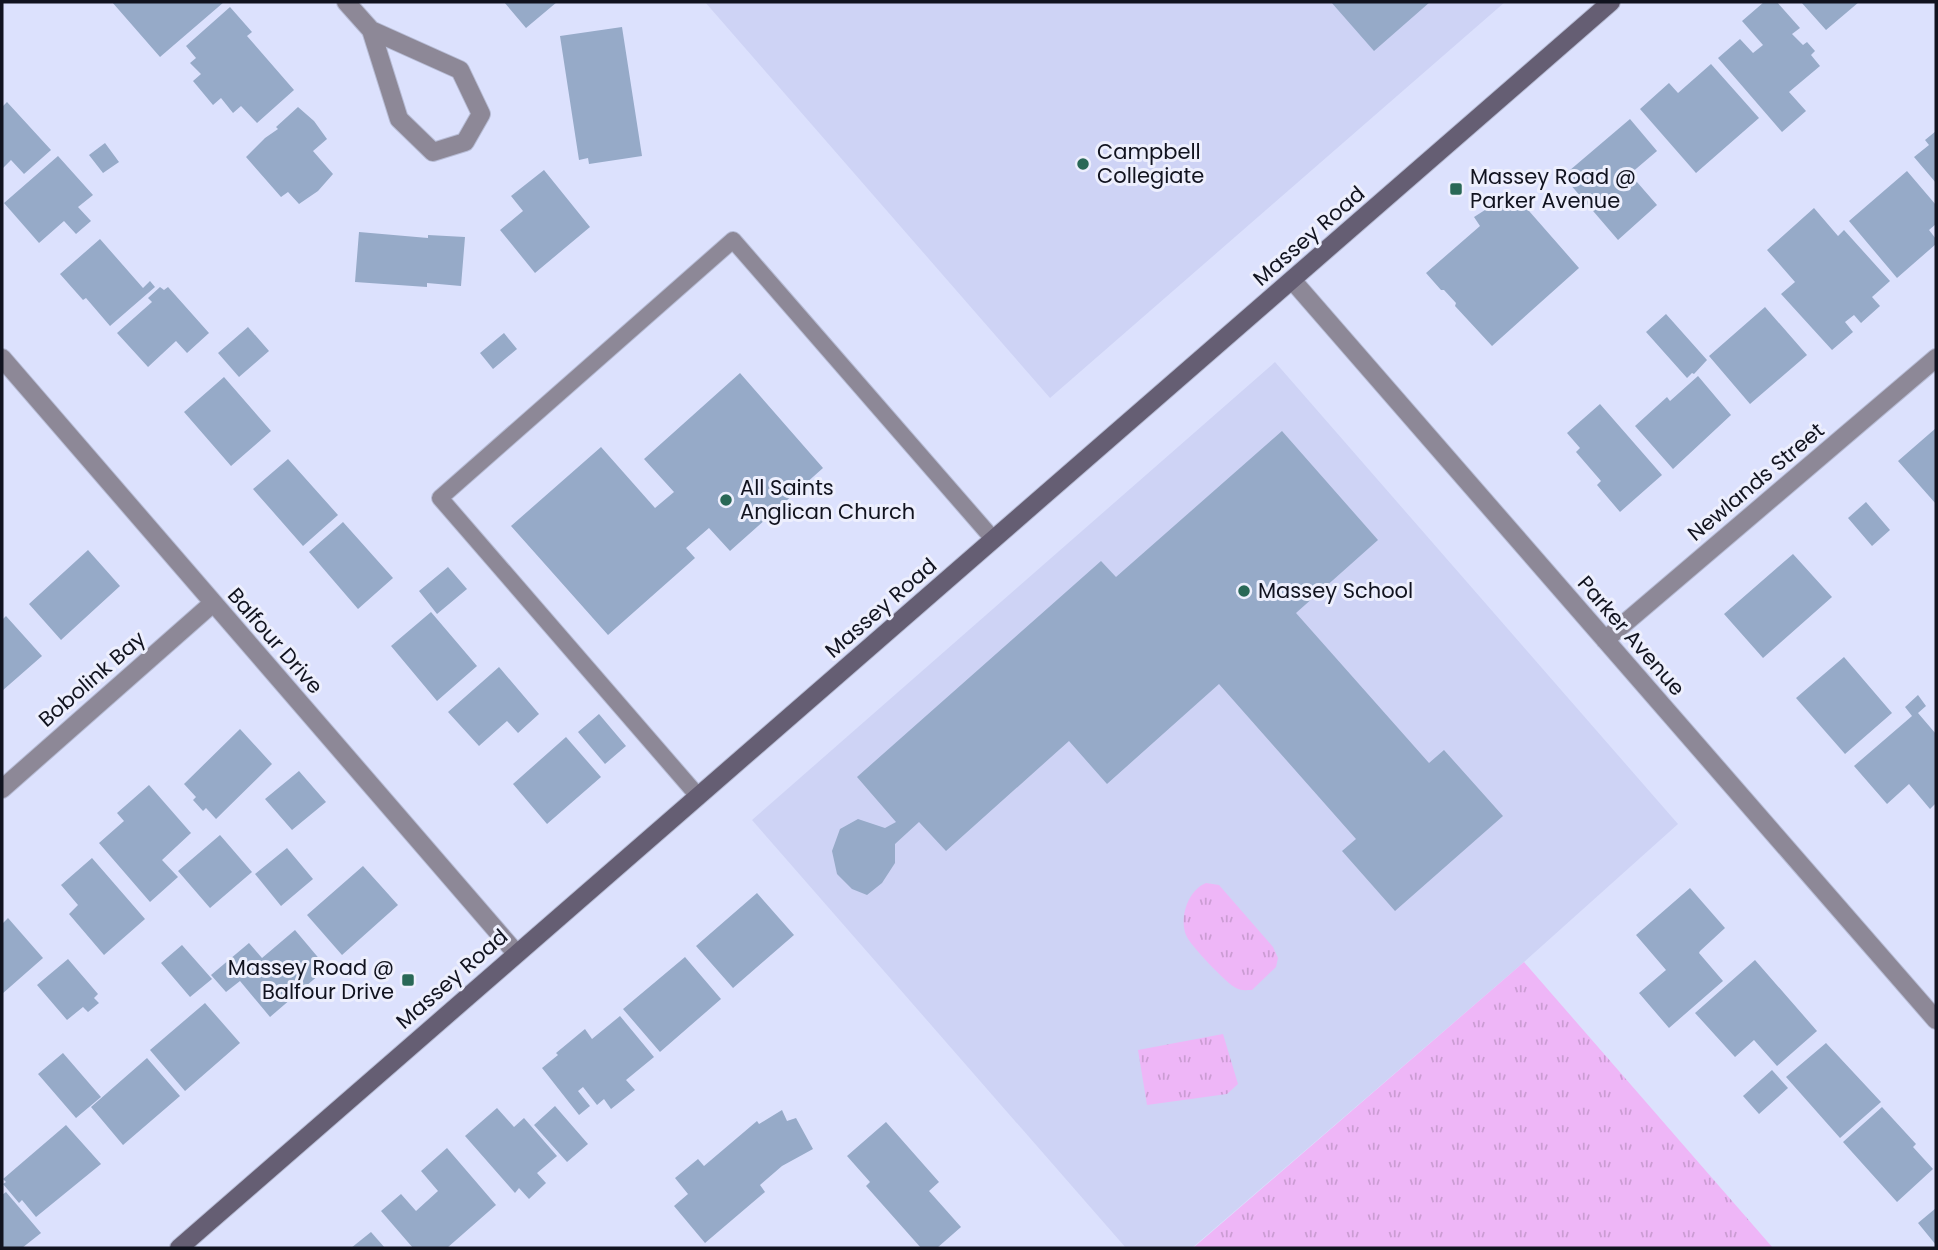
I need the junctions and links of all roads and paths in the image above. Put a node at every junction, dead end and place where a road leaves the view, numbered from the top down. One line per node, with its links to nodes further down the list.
1 (346, 2): 3 (street)
2 (1611, 2): 4 (street, Massey Road)
3 (371, 30): 3 (street)
4 (1293, 281): 7 (street, Massey Road); 9 (street, Parker Avenue)
5 (2, 358): 8 (street, Balfour Drive)
6 (1936, 358): 9 (street, Newlands Street)
7 (994, 540): 11 (street, Massey Road); 11 (lane)
8 (212, 603): 10 (street, Bobolink Bay); 12 (street, Balfour Drive)
9 (1605, 640): 13 (street, Parker Avenue)
10 (2, 789)
11 (698, 796): 12 (street, Massey Road)
12 (516, 953): 14 (street, Massey Road)
13 (1936, 1020)
14 (179, 1248)

